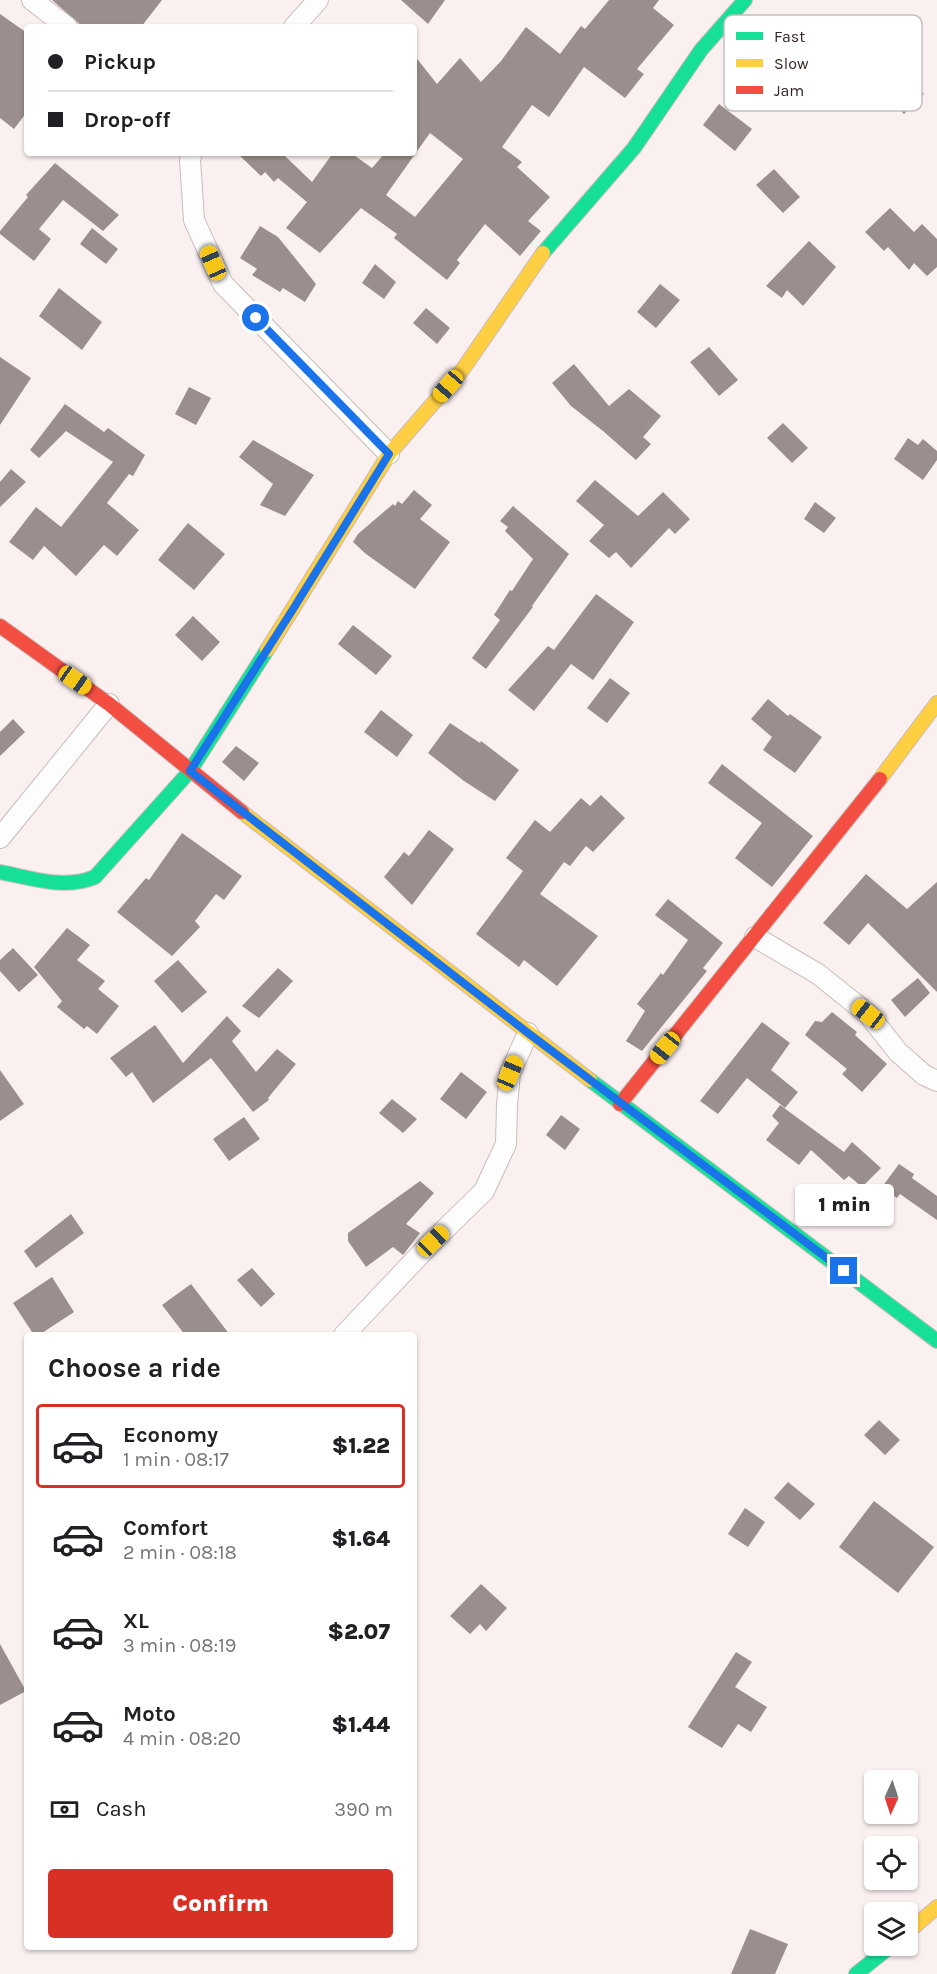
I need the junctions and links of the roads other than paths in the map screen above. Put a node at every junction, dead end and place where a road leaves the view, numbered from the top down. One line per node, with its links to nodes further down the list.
1 (32, 0): 5 (street)
2 (318, 0): 6 (street)
3 (745, 0): 4 (street)
4 (732, 15)
5 (64, 24)
6 (297, 24)
7 (724, 24): 9 (street)
8 (191, 156): 9 (street)
9 (389, 454): 13 (street)
10 (3, 633): 12 (street)
11 (937, 703): 16 (street)
12 (109, 704): 13 (street); 14 (street)
13 (190, 771): 15 (street); 17 (street)
14 (0, 838)
15 (0, 872)
16 (755, 937): 18 (street); 19 (street)
17 (528, 1033): 19 (street); 20 (street)
18 (937, 1081)
19 (620, 1104): 21 (street)
20 (347, 1332)
21 (937, 1341)
22 (937, 1907): 23 (street)
23 (918, 1923)
24 (878, 1956): 25 (street)
25 (856, 1974)

